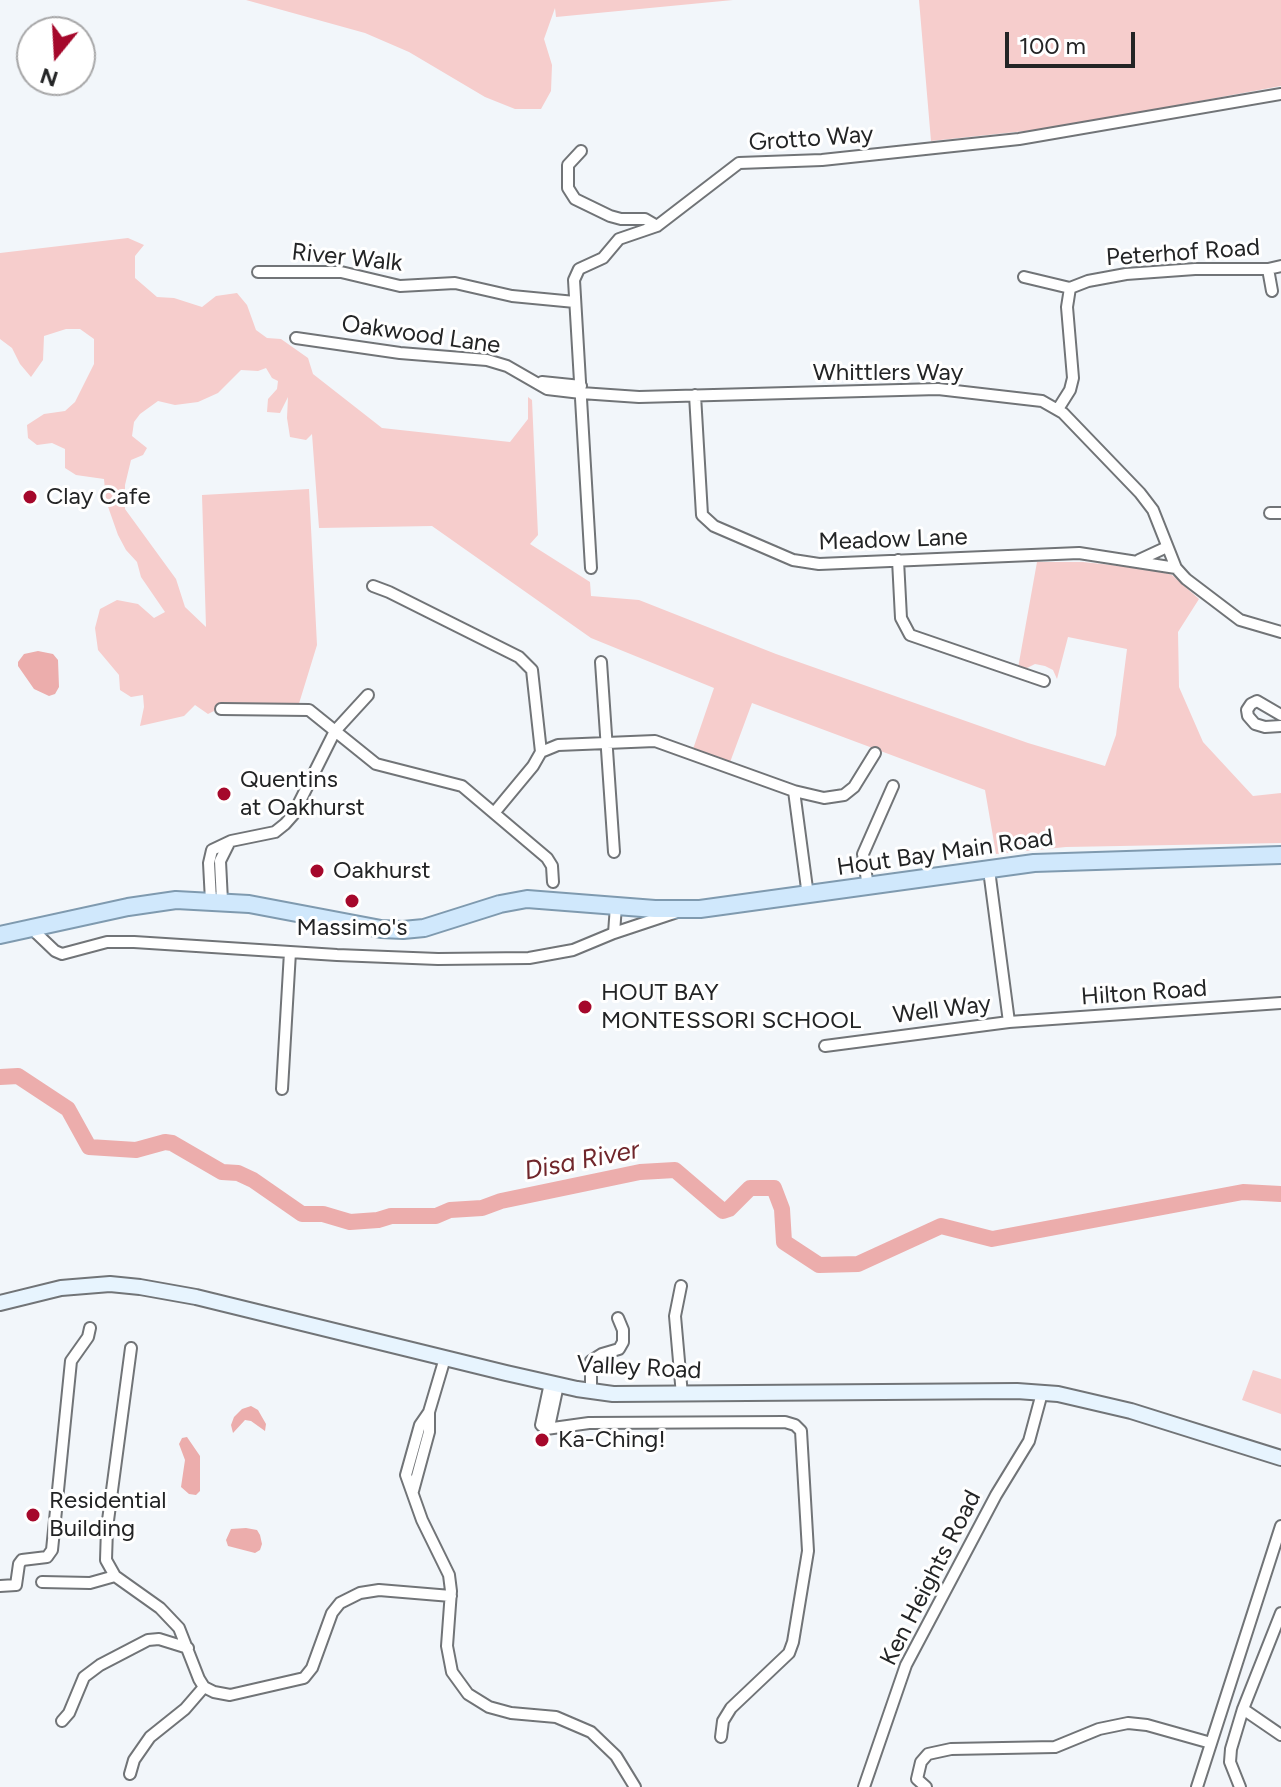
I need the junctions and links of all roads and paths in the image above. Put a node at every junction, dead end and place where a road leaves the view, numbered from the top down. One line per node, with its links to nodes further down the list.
1 (1281, 94): 3 (street, Grotto Way)
2 (581, 151): 3 (street)
3 (657, 226): 10 (street, Grotto Way)
4 (1281, 266): 5 (street, Peterhof Road)
5 (1268, 269): 8 (street, Peterhof Road); 9 (street)
6 (258, 272): 10 (street, River Walk)
7 (1024, 277): 8 (street)
8 (1070, 288): 14 (street)
9 (1272, 291)
10 (575, 302): 12 (street, Grotto Way)
11 (296, 338): 12 (street, Oakwood Lane)
12 (581, 390): 13 (street, Whittlers Way); 18 (street, Grotto Way)
13 (695, 395): 14 (street, Whittlers Way); 16 (street, Meadow Lane)
14 (1058, 409): 15 (street, Whittlers Way)
15 (1167, 547): 17 (street); 19 (street, Whittlers Way)
16 (898, 560): 17 (street, Meadow Lane); 23 (street)
17 (1138, 561): 19 (street, Meadow Lane)
18 (591, 568)
19 (1176, 568): 21 (street, Whittlers Way)
20 (373, 586): 30 (street)
21 (1281, 632)
22 (601, 662): 29 (street)
23 (1044, 681)
24 (368, 695): 28 (street)
25 (221, 709): 28 (street)
26 (1281, 715): 27 (street)
27 (1281, 726)
28 (335, 731): 34 (street); 41 (street)
29 (606, 742): 30 (street); 33 (street); 35 (street)
30 (541, 752): 34 (street)
31 (875, 753): 33 (street)
32 (893, 786): 39 (street)
33 (794, 791): 40 (street)
34 (494, 813): 38 (street)
35 (614, 852)
36 (1281, 855): 37 (main road, Hout Bay Main Road)
37 (989, 870): 39 (main road, Hout Bay Main Road); 49 (street, Well Way)
38 (553, 882)
39 (868, 887): 40 (main road, Hout Bay Main Road)
40 (808, 896): 43 (main road, Hout Bay Main Road)
41 (216, 901): 42 (main road, Hout Bay Main Road); 44 (main road, Hout Bay Main Road)
42 (616, 906): 43 (main road, Hout Bay Main Road); 45 (street)
43 (685, 909): 45 (street)
44 (32, 929): 46 (main road, Hout Bay Main Road); 47 (street)
45 (614, 933): 47 (street)
46 (0, 935)
47 (290, 952): 51 (street)
48 (1281, 1003): 49 (street, Hilton Road)
49 (1009, 1022): 50 (street, Well Way)
50 (825, 1046)
51 (282, 1089)
52 (681, 1286): 61 (street)
53 (0, 1303): 57 (street, Valley Road)
54 (618, 1318): 59 (street)
55 (90, 1328): 66 (street)
56 (131, 1348): 64 (street)
57 (445, 1358): 58 (street, Valley Road); 67 (street)
58 (554, 1384): 59 (street, Valley Road); 74 (street)
59 (591, 1391): 61 (street, Valley Road)
60 (1042, 1393): 61 (street, Valley Road); 62 (street, Valley Road); 78 (street, Ken Heights Road)
61 (682, 1395)
62 (1281, 1458)
63 (1281, 1526): 75 (street)
64 (115, 1576): 65 (street); 69 (street)
65 (42, 1582)
66 (0, 1586)
67 (451, 1596): 70 (street); 77 (street)
68 (1281, 1613): 71 (street)
69 (188, 1648): 70 (street); 72 (street)
70 (204, 1687): 76 (street)
71 (1243, 1709): 73 (street); 81 (street)
72 (62, 1721)
73 (1281, 1735)
74 (721, 1737)
75 (1211, 1743): 79 (street); 80 (street)
76 (130, 1774)
77 (635, 1787)
78 (864, 1787)
79 (926, 1787)
80 (1197, 1787)
81 (1240, 1787)

